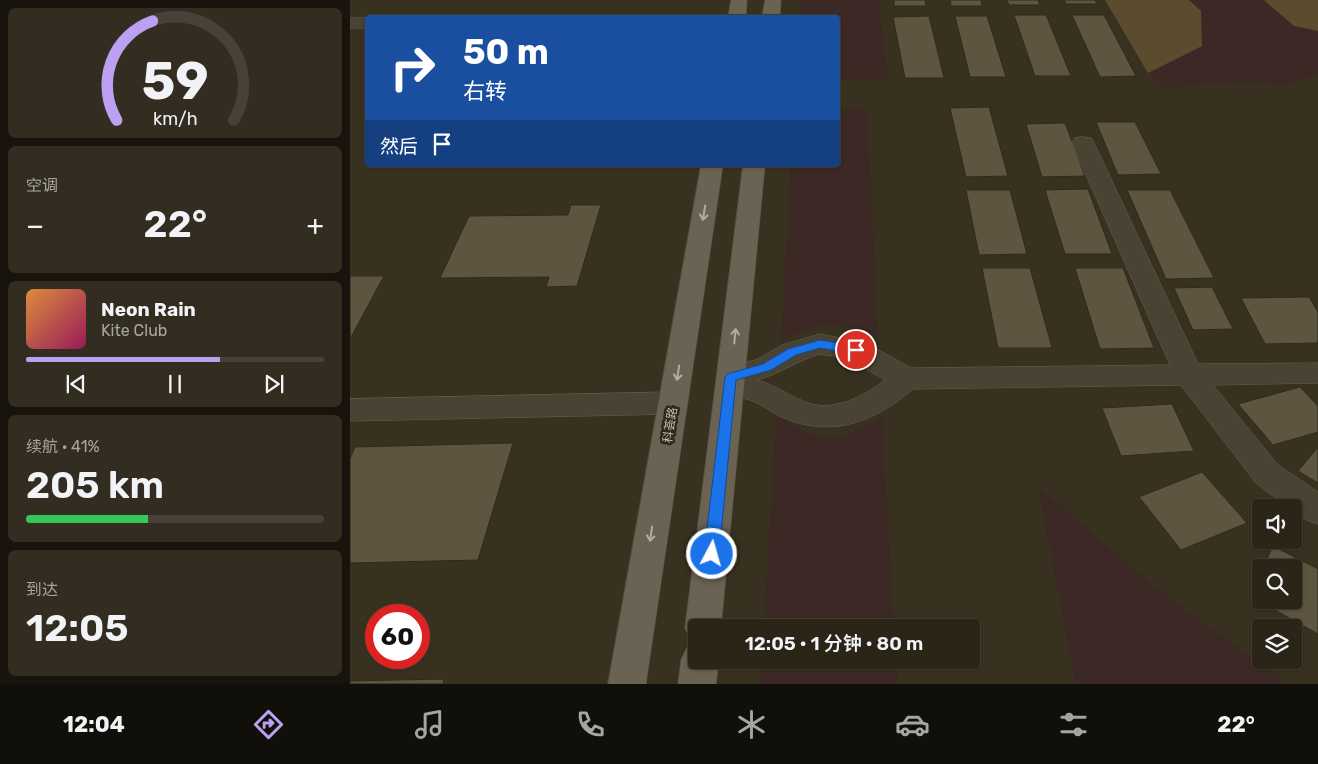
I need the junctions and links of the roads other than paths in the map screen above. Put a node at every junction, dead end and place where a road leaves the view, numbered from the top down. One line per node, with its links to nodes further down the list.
1 (740, 0): 3 (main road)
2 (772, 0): 4 (main road)
3 (738, 15)
4 (771, 15)
5 (350, 23): 6 (street)
6 (365, 23)
7 (1083, 143): 11 (street)
8 (712, 167): 14 (main road, 科荟路, one-way to 14)
9 (754, 167): 13 (main road, one-way to 9)
10 (1318, 373): 11 (street)
11 (1189, 375): 12 (street); 16 (street)
12 (906, 379): 13 (street); 13 (street)
13 (731, 381): 17 (main road)
14 (673, 403): 15 (street); 19 (main road, 科荟路, one-way to 19)
15 (350, 410)
16 (1318, 510)
17 (704, 619)
18 (699, 669): 20 (main road)
19 (626, 684)
20 (697, 684)

